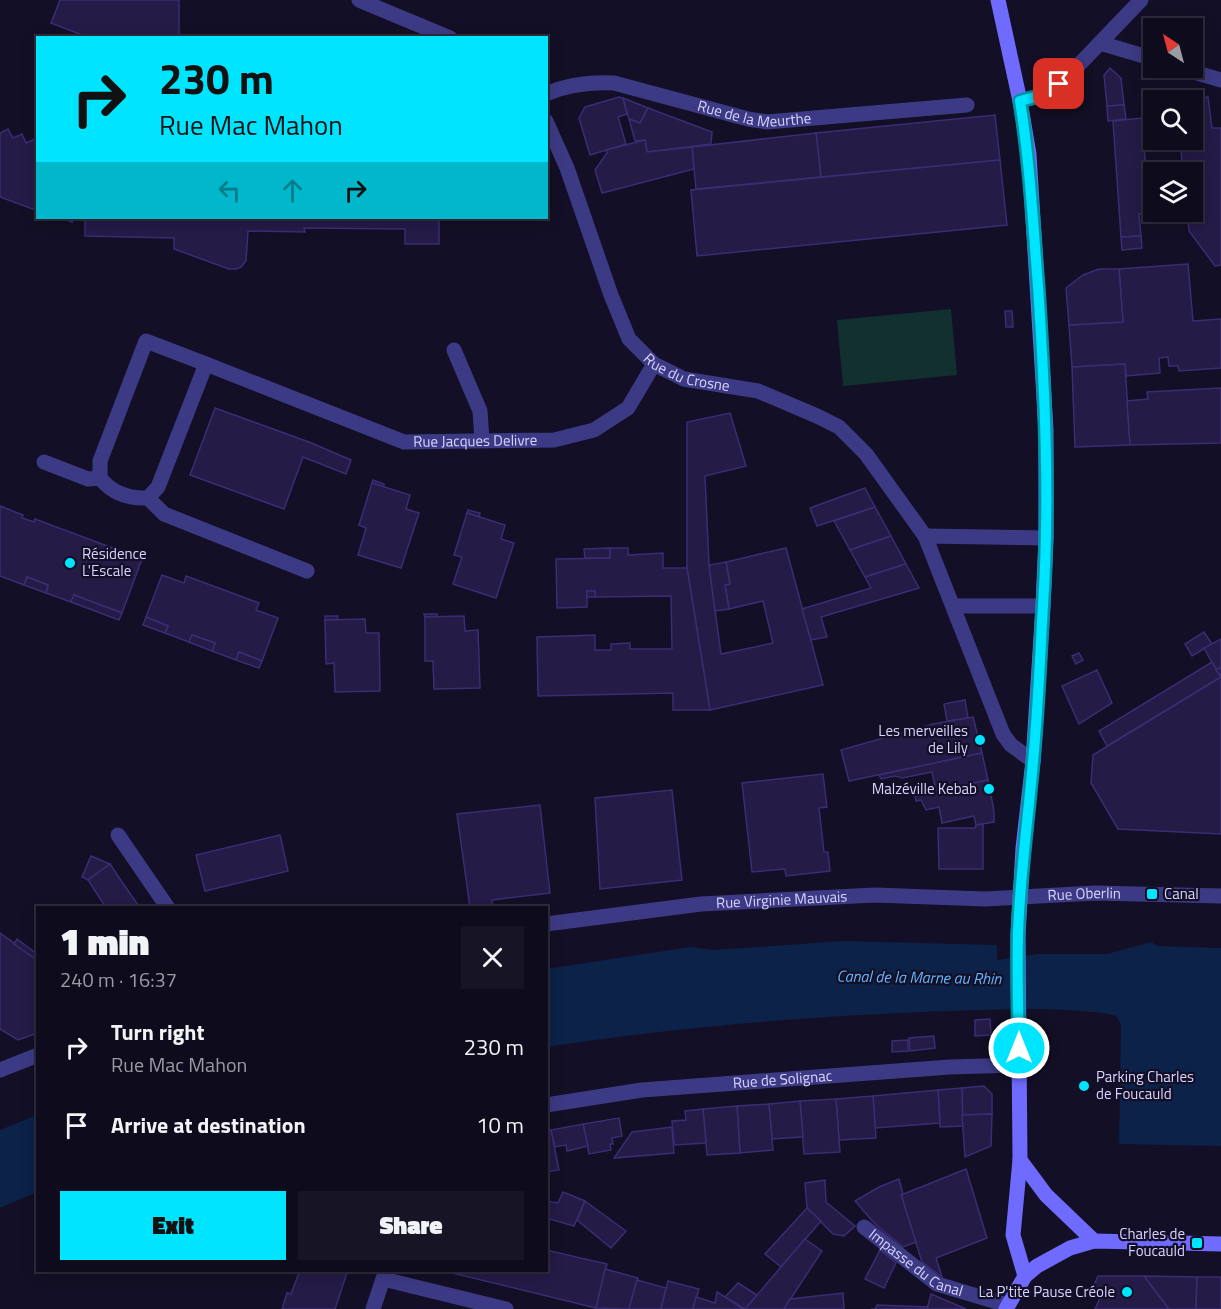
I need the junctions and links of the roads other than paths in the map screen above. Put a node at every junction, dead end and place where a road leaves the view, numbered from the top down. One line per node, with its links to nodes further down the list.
1 (359, 0): 4 (street)
2 (998, 0): 10 (main road)
3 (1141, 0): 5 (street)
4 (445, 36)
5 (1100, 43): 6 (street); 10 (street)
6 (1143, 56)
7 (1203, 75): 8 (street)
8 (1221, 80)
9 (548, 93): 11 (street, Rue de la Meurthe)
10 (1020, 101): 21 (main road)
11 (967, 105)
12 (548, 125): 14 (street, Rue du Crosne)
13 (454, 350): 16 (street)
14 (654, 363): 16 (street, Rue Jacques Delivre); 20 (street, Rue du Crosne)
15 (206, 364): 16 (street, Rue Jacques Delivre); 18 (street, Rue Jacques Delivre); 19 (street)
16 (482, 440)
17 (44, 462): 18 (street)
18 (100, 478): 19 (street)
19 (148, 498): 22 (street)
20 (926, 536): 21 (street); 23 (street, Rue du Crosne)
21 (1047, 538): 24 (main road)
22 (307, 571)
23 (953, 606): 24 (street); 25 (street, Rue du Crosne)
24 (1043, 606): 25 (main road)
25 (1033, 762): 28 (main road)
26 (118, 835): 29 (street)
27 (1221, 896): 28 (street, Rue Oberlin)
28 (1020, 897): 30 (street, Rue Virginie Mauvais); 32 (main road)
29 (167, 906)
30 (548, 924)
31 (36, 1056): 33 (street)
32 (1020, 1065): 34 (street, Rue de Solignac); 35 (main road)
33 (0, 1070)
34 (548, 1106)
35 (1020, 1160): 37 (main road); 40 (main road)
36 (864, 1227): 41 (street, Impasse du Canal)
37 (1094, 1241): 38 (main road); 40 (main road)
38 (1221, 1244)
39 (384, 1275): 42 (street); 43 (street)
40 (1025, 1276): 41 (main road)
41 (1007, 1307)
42 (373, 1309)
43 (506, 1309)

